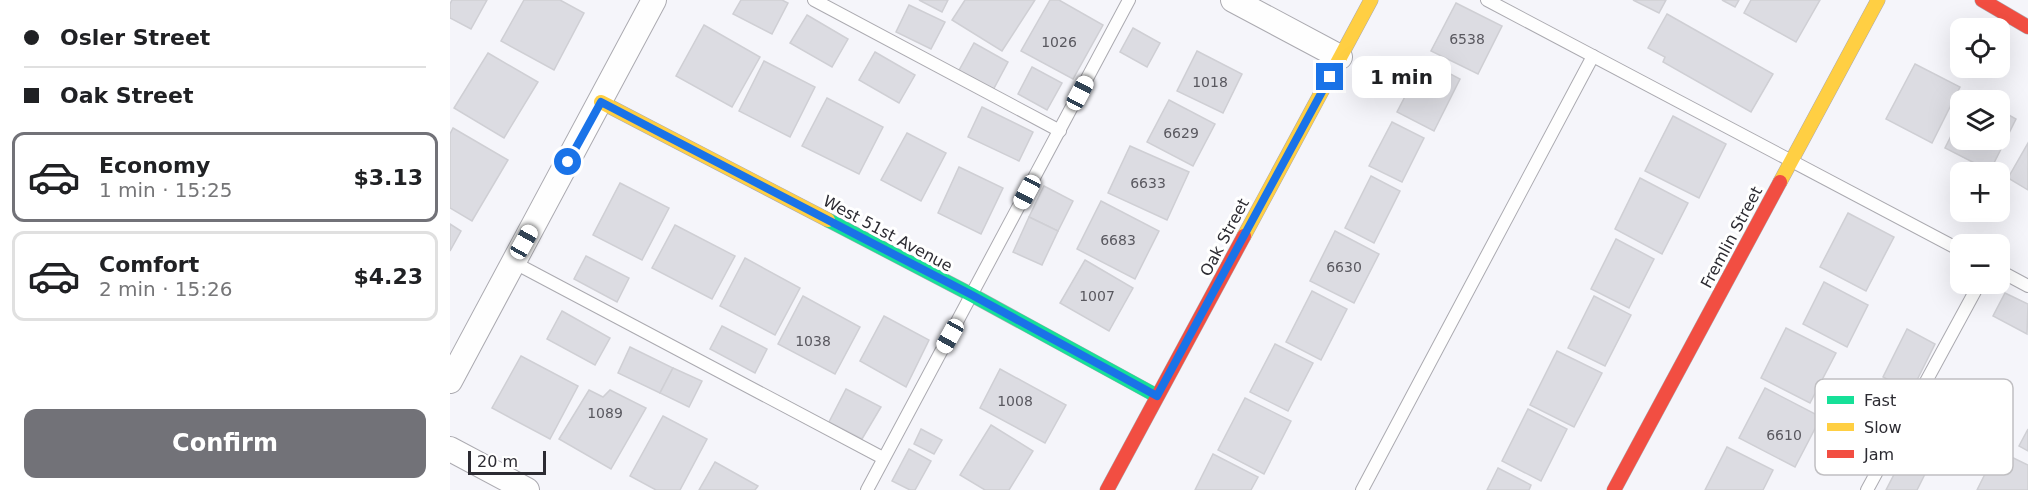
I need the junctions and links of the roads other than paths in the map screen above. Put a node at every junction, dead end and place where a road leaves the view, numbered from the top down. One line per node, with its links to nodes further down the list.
1 (654, 0): 12 (street)
2 (814, 0): 13 (lane)
3 (1129, 0): 13 (lane)
4 (1233, 0): 11 (street)
5 (1371, 0): 11 (street, Oak Street)
6 (1487, 0): 10 (lane)
7 (1878, 0): 14 (street, Fremlin Street)
8 (1982, 0): 9 (street)
9 (2028, 27)
10 (1593, 56): 14 (lane); 30 (lane)
11 (1340, 57): 23 (street, Oak Street)
12 (601, 102): 16 (street); 20 (street, West 51st Avenue)
13 (1060, 130): 20 (lane)
14 (1791, 159): 15 (lane); 31 (street, Fremlin Street)
15 (1950, 245)
16 (513, 262): 22 (street); 25 (lane)
17 (2010, 276): 18 (lane)
18 (2028, 286)
19 (1974, 294): 21 (lane)
20 (972, 295): 23 (street, West 51st Avenue); 25 (lane)
21 (1927, 379)
22 (450, 381)
23 (1157, 396): 29 (street, Oak Street)
24 (450, 449): 27 (street)
25 (883, 458): 28 (lane)
26 (1875, 475): 32 (lane)
27 (526, 490)
28 (867, 490)
29 (1107, 490)
30 (1362, 490)
31 (1614, 490)
32 (1867, 490)

